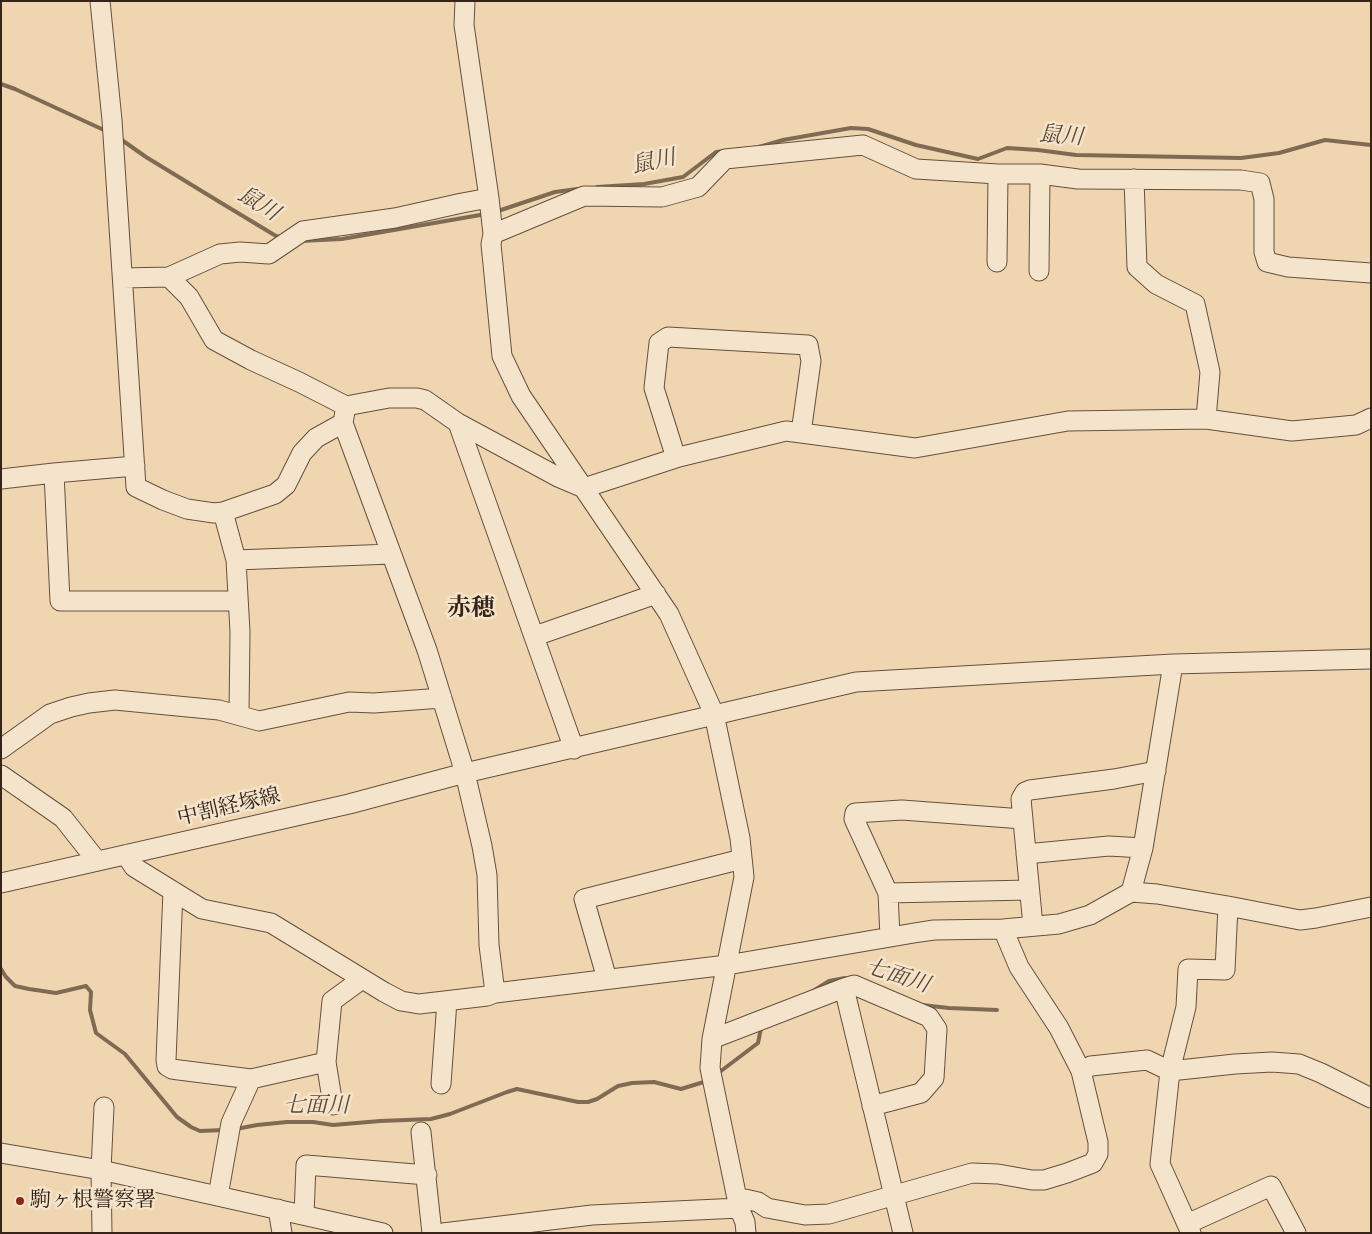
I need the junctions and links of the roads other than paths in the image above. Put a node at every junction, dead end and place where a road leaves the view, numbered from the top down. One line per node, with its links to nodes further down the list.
1 (100, 1): 11 (street)
2 (465, 1): 6 (street)
3 (998, 174): 4 (street); 6 (street); 7 (street)
4 (1040, 174): 5 (street); 8 (street)
5 (1134, 179): 9 (street); 14 (street)
6 (491, 215): 10 (street); 21 (street)
7 (997, 262)
8 (1039, 271)
9 (1371, 273)
10 (169, 277): 11 (street); 12 (street)
11 (123, 278): 18 (street)
12 (344, 414): 15 (street); 22 (street); 23 (street)
13 (1371, 418): 14 (street)
14 (1206, 419): 16 (street)
15 (458, 423): 21 (street); 27 (street)
16 (801, 433): 17 (street); 17 (street)
17 (676, 458): 21 (street)
18 (135, 466): 19 (street); 22 (street)
19 (54, 472): 20 (street); 26 (street)
20 (1, 479)
21 (584, 488): 25 (street)
22 (223, 512): 24 (street)
23 (391, 554): 24 (street); 30 (street)
24 (236, 560): 26 (street)
25 (656, 594): 27 (street); 32 (street)
26 (238, 602): 31 (street)
27 (535, 636): 33 (street)
28 (1371, 659): 29 (street, 中割経塚線)
29 (1173, 664): 32 (street, 中割経塚線); 35 (street)
30 (442, 698): 31 (street); 36 (street)
31 (239, 714): 34 (street)
32 (714, 714): 33 (street, 中割経塚線); 42 (street)
33 (574, 748): 36 (street, 中割経塚線)
34 (1, 749)
35 (1156, 771): 38 (street); 39 (street)
36 (465, 773): 40 (street, 中割経塚線); 58 (street)
37 (1, 775): 43 (street)
38 (1023, 819): 41 (street); 48 (street)
39 (1143, 848): 41 (street); 47 (street)
40 (128, 854): 43 (street, 中割経塚線); 46 (street)
41 (1026, 854): 45 (street)
42 (742, 859): 54 (street); 56 (street)
43 (97, 861): 44 (street, 中割経塚線)
44 (1, 883)
45 (1029, 890): 48 (street); 51 (street)
46 (173, 891): 55 (street); 64 (street)
47 (1131, 892): 49 (street); 51 (street)
48 (888, 893): 53 (street)
49 (1228, 906): 50 (street); 62 (street)
50 (1371, 907)
51 (1033, 926): 52 (street)
52 (1003, 929): 53 (street); 63 (street)
53 (890, 937): 54 (street)
54 (727, 965): 56 (street); 60 (street)
55 (362, 979): 59 (street); 61 (street)
56 (607, 979): 58 (street)
57 (844, 988): 60 (street); 68 (street); 68 (street)
58 (495, 993): 59 (street)
59 (447, 1001): 65 (street)
60 (712, 1039): 76 (street)
61 (326, 1062): 64 (street); 67 (street)
62 (1170, 1071): 63 (street); 66 (street); 79 (street)
63 (1081, 1072): 75 (street)
64 (251, 1079): 74 (street)
65 (441, 1084)
66 (1371, 1098)
67 (333, 1105)
68 (872, 1106): 75 (street)
69 (104, 1107): 72 (street)
70 (422, 1132): 73 (street)
71 (1, 1154): 72 (street)
72 (101, 1170): 74 (street); 80 (street)
73 (427, 1175): 78 (street); 83 (street)
74 (218, 1196): 77 (street)
75 (894, 1196): 76 (street); 86 (street)
76 (739, 1208): 84 (street); 85 (street)
77 (278, 1209): 78 (street); 81 (street)
78 (304, 1215): 82 (street)
79 (1189, 1228): 87 (street)
80 (102, 1233)
81 (282, 1233)
82 (383, 1233)
83 (432, 1233)
84 (443, 1233)
85 (746, 1233)
86 (903, 1233)
87 (1296, 1233)

